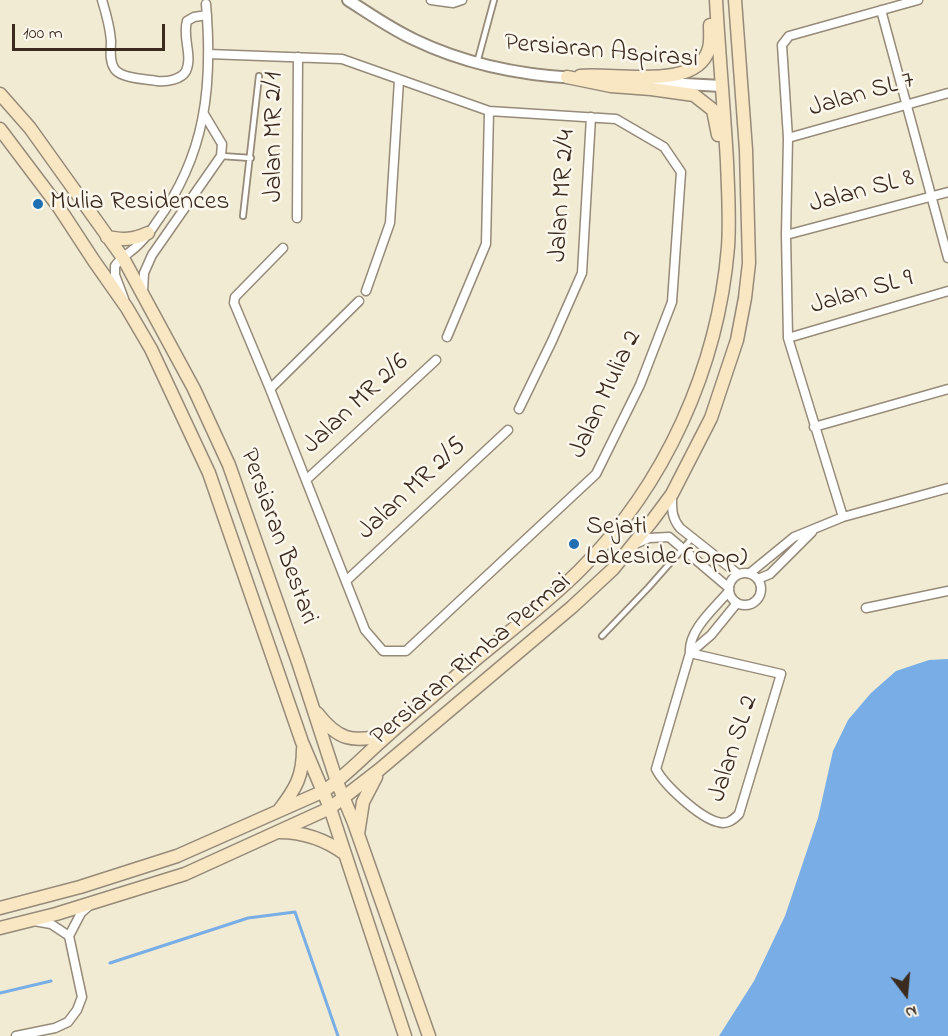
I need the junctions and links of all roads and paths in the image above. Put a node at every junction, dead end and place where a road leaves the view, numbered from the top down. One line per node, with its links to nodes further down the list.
1 (102, 0): 13 (street)
2 (348, 0): 16 (street, Persiaran Aspirasi)
3 (431, 0): 10 (street)
4 (494, 0): 16 (lane)
5 (708, 0): 18 (main road)
6 (716, 0): 20 (main road, Persiaran Rimba Permai)
7 (728, 0): 20 (main road)
8 (735, 0): 35 (main road, Persiaran Rimba Permai)
9 (918, 0): 12 (street)
10 (458, 2)
11 (206, 4): 13 (street)
12 (881, 10): 23 (street); 28 (street)
13 (207, 15): 14 (street)
14 (208, 54): 15 (street, Jalan Mulia 2); 25 (street)
15 (298, 57): 19 (street, Jalan Mulia 2); 34 (street, Jalan MR 2/1)
16 (477, 63): 18 (street, Persiaran Aspirasi)
17 (259, 76): 30 (lane)
18 (567, 77): 20 (street, Persiaran Aspirasi); 39 (main road)
19 (399, 80): 24 (street, Jalan Mulia 2); 43 (street)
20 (722, 86): 35 (main road); 39 (main road, Persiaran Rimba Permai)
21 (948, 93): 23 (street, Jalan SL 7)
22 (0, 94): 38 (main road, Persiaran Bestari)
23 (907, 105): 28 (street, Jalan SL 7); 32 (street)
24 (489, 111): 26 (street, Jalan Mulia 2); 48 (street)
25 (204, 114): 29 (street); 36 (street)
26 (591, 117): 53 (street, Jalan MR 2/4); 65 (street, Jalan Mulia 2)
27 (0, 129): 47 (main road, Persiaran Bestari)
28 (788, 138): 37 (street)
29 (221, 156): 30 (lane); 45 (street)
30 (251, 158): 33 (lane)
31 (948, 192): 32 (street, Jalan SL 8)
32 (931, 197): 37 (street, Jalan SL 8); 42 (street)
33 (243, 216)
34 (297, 218)
35 (748, 219): 58 (main road, Persiaran Rimba Permai)
36 (148, 233): 38 (main road); 41 (street)
37 (786, 235): 49 (street)
38 (107, 237): 41 (main road, Persiaran Bestari)
39 (728, 246): 73 (main road, Persiaran Rimba Permai)
40 (283, 248): 51 (street, Jalan Mulia 2)
41 (123, 258): 45 (main road, Persiaran Bestari); 47 (street)
42 (948, 258)
43 (366, 291)
44 (948, 291): 49 (street, Jalan SL 9)
45 (143, 297): 72 (main road, Persiaran Bestari)
46 (359, 301): 51 (street)
47 (127, 308): 74 (main road, Persiaran Bestari)
48 (447, 337)
49 (788, 338): 54 (street)
50 (436, 360): 56 (street, Jalan MR 2/6)
51 (270, 389): 56 (street, Jalan Mulia 2)
52 (948, 389): 54 (street)
53 (519, 409)
54 (814, 427): 59 (street)
55 (508, 430): 65 (street, Jalan MR 2/5)
56 (306, 480): 65 (street, Jalan Mulia 2)
57 (948, 488): 59 (street)
58 (672, 494): 60 (street); 61 (main road, Persiaran Rimba Permai)
59 (843, 517): 64 (street)
60 (693, 537): 62 (lane); 63 (street)
61 (632, 546): 62 (street); 75 (main road, Persiaran Rimba Permai)
62 (683, 549): 66 (street); 70 (lane)
63 (738, 574): 64 (street); 66 (street)
64 (754, 576): 68 (street)
65 (346, 581)
66 (729, 590): 68 (street); 71 (street, Jalan SL 2)
67 (948, 591): 69 (street)
68 (737, 603): 71 (street)
69 (866, 608)
70 (602, 636)
71 (690, 653): 71 (street, Jalan SL 2)
72 (311, 705): 73 (main road); 76 (main road, Persiaran Bestari)
73 (388, 735): 76 (main road, Persiaran Rimba Permai)
74 (302, 742): 77 (main road, Persiaran Bestari); 80 (main road)
75 (379, 770): 78 (main road, Persiaran Rimba Permai); 82 (main road)
76 (337, 782): 77 (main road, Persiaran Rimba Permai); 78 (main road, Persiaran Bestari)
77 (324, 791): 79 (main road, Persiaran Bestari); 80 (main road, Persiaran Rimba Permai)
78 (344, 798): 79 (main road, Persiaran Rimba Permai); 82 (main road, Persiaran Bestari)
79 (330, 808): 81 (main road, Persiaran Rimba Permai); 83 (main road, Persiaran Bestari)
80 (277, 812): 85 (main road, Persiaran Rimba Permai)
81 (278, 832): 83 (main road); 84 (main road, Persiaran Rimba Permai)
82 (358, 835): 91 (main road, Persiaran Bestari)
83 (345, 854): 90 (main road, Persiaran Bestari)
84 (93, 903): 86 (main road, Persiaran Rimba Permai); 88 (street)
85 (0, 908)
86 (30, 920): 87 (main road, Persiaran Rimba Permai); 88 (street)
87 (0, 928)
88 (69, 936): 89 (street)
89 (16, 1036)
90 (405, 1036)
91 (429, 1036)

